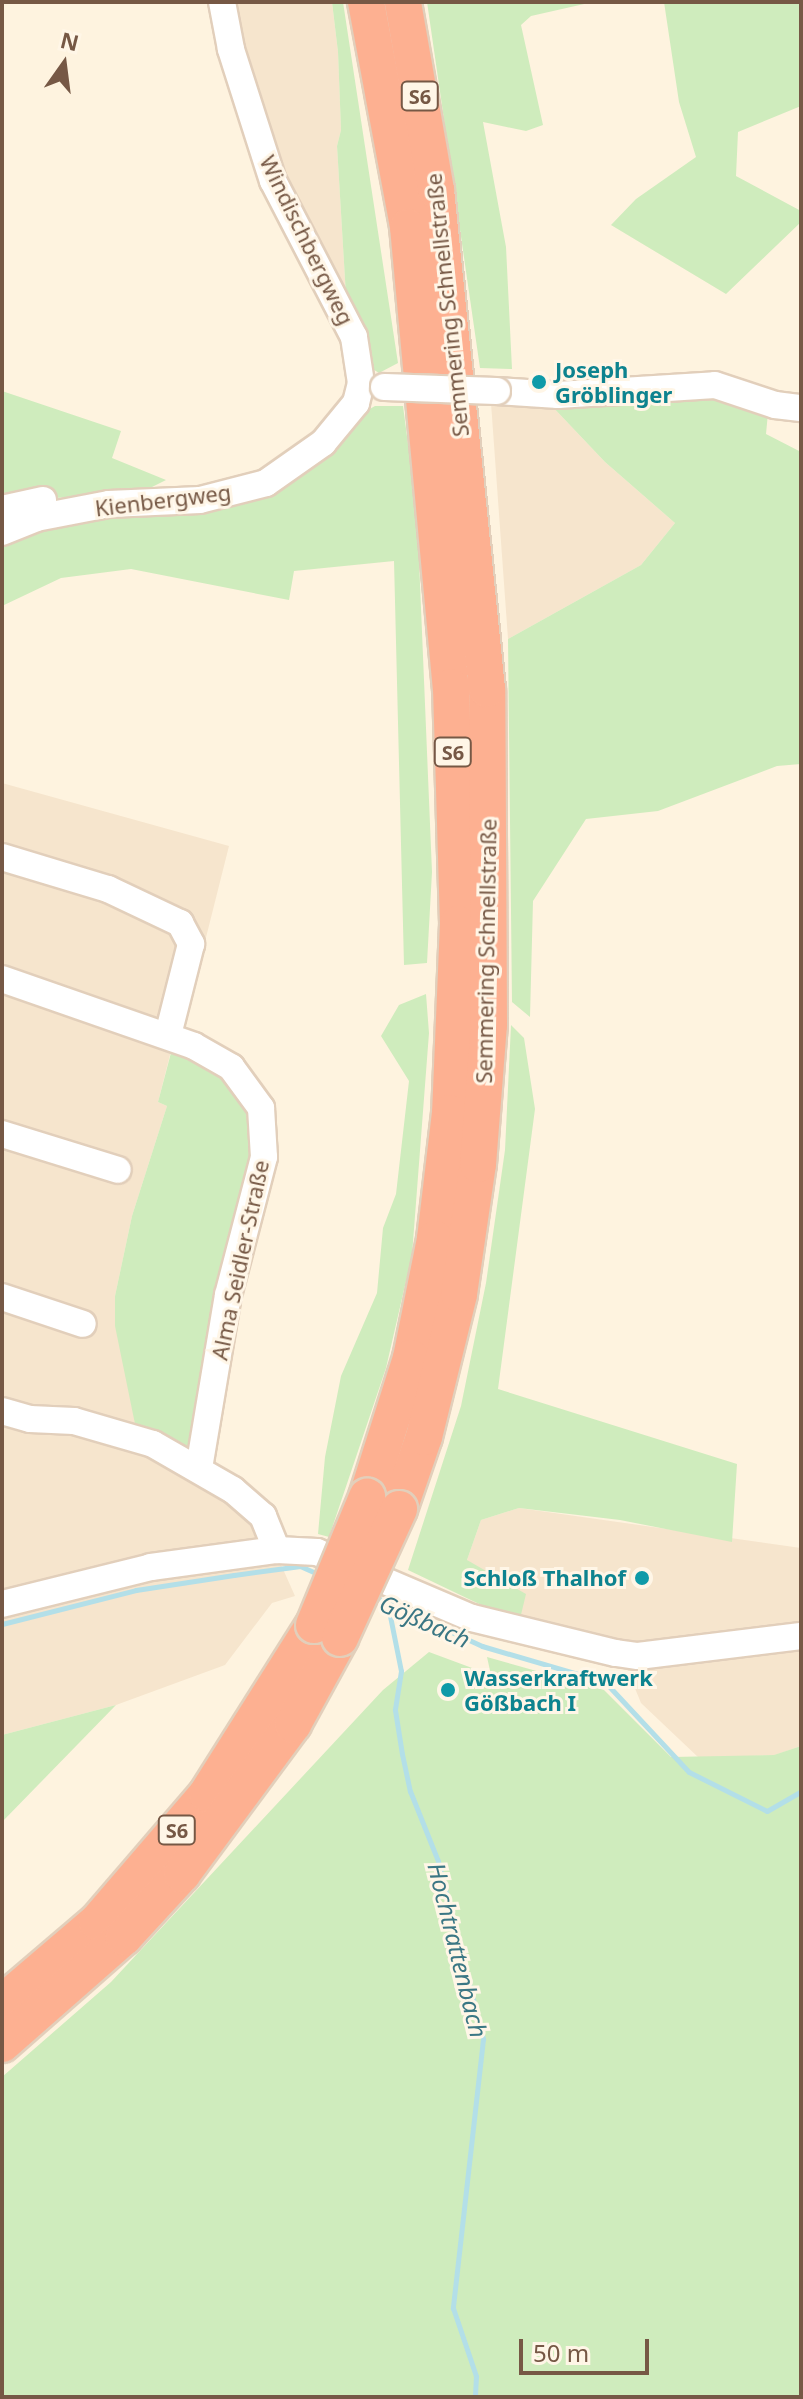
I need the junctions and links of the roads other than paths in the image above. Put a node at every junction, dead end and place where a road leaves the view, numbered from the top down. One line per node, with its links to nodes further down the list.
1 (222, 2): 4 (street, Windischbergweg)
2 (366, 2): 18 (highway, Semmering Schnellstraße / S6)
3 (403, 2): 18 (highway, Semmering Schnellstraße / S6)
4 (367, 392): 5 (street, bridge); 7 (street, Kienbergweg)
5 (800, 406)
6 (2, 509): 7 (street, Kienbergweg)
7 (81, 510): 8 (street, Kienbergweg)
8 (2, 532)
9 (2, 857): 11 (street)
10 (2, 979): 11 (street, Alma Seidler-Straße)
11 (168, 1035): 17 (street, Alma Seidler-Straße)
12 (2, 1134): 13 (street)
13 (118, 1170)
14 (2, 1297): 15 (street)
15 (83, 1324)
16 (2, 1411): 17 (street)
17 (199, 1469): 19 (street)
18 (383, 1503): 21 (highway, Semmering Schnellstraße / S6, bridge)
19 (277, 1550): 20 (street); 22 (street)
20 (2, 1604)
21 (327, 1632): 23 (highway, Semmering Schnellstraße / S6); 24 (highway, Semmering Schnellstraße / S6)
22 (801, 1636)
23 (2, 2003)
24 (2, 2044)

